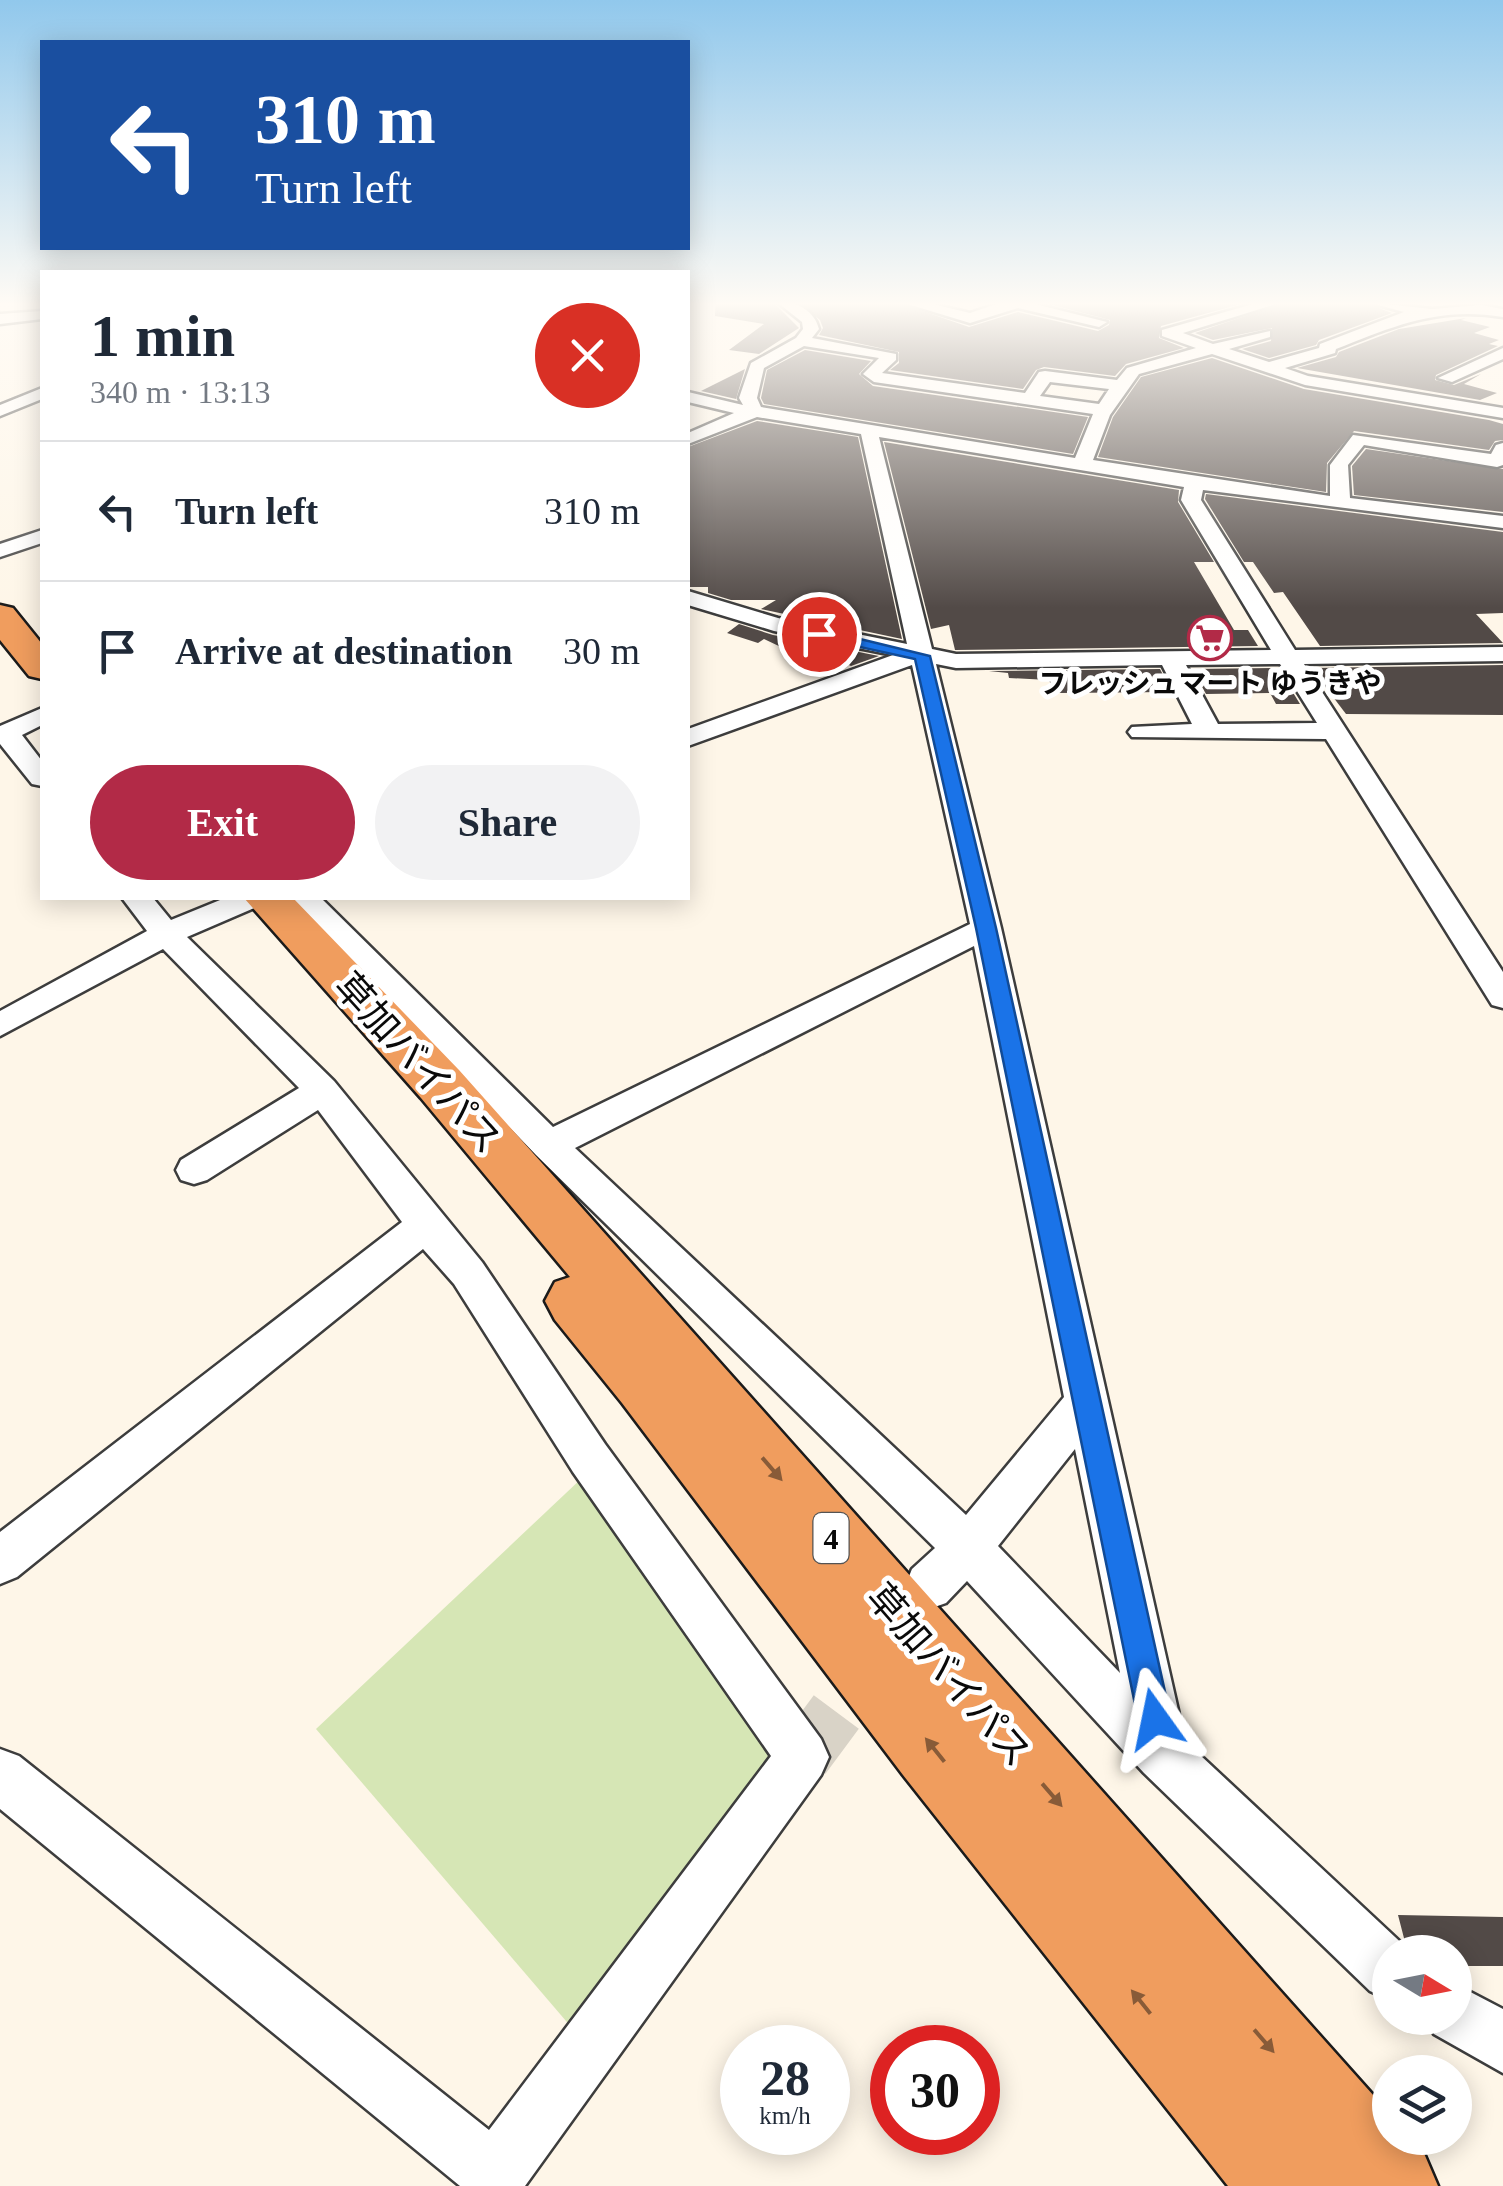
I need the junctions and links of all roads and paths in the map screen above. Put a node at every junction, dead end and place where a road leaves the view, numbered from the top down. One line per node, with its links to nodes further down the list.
1 (718, 404): 7 (street)
2 (750, 404): 7 (street)
3 (1068, 404): 6 (street)
4 (1109, 404): 6 (street)
5 (1457, 404): 8 (street)
6 (1105, 410): 12 (street)
7 (752, 412): 9 (street); 10 (street)
8 (1503, 413)
9 (869, 431): 12 (street); 23 (street)
10 (690, 438)
11 (1503, 449): 14 (street)
12 (1082, 466): 13 (street)
13 (1194, 484): 14 (street); 24 (street)
14 (1340, 503): 15 (street)
15 (1503, 522)
16 (40, 537): 17 (street)
17 (0, 551)
18 (0, 580): 21 (highway)
19 (690, 599): 23 (street)
20 (0, 616): 26 (highway)
21 (40, 628)
22 (1503, 654): 24 (street)
23 (918, 656): 25 (street); 32 (street); 39 (street)
24 (1289, 660): 25 (street); 30 (street)
25 (1172, 661): 29 (street)
26 (40, 666)
27 (40, 717): 31 (street)
28 (1141, 732): 29 (street)
29 (1209, 732): 30 (street)
30 (1335, 732): 41 (street)
31 (3, 734): 33 (street)
32 (690, 737)
33 (40, 776)
34 (139, 900): 40 (street)
35 (242, 900): 40 (street)
36 (245, 900): 57 (highway, 草加バイパス / 4, one-way to 36)
37 (245, 900): 58 (highway, 草加バイパス / 4, one-way to 58)
38 (306, 900): 44 (street)
39 (986, 928): 44 (street); 47 (street)
40 (166, 934): 42 (street); 43 (street)
41 (1503, 997)
42 (0, 1025)
43 (322, 1090): 45 (street); 46 (street)
44 (549, 1144): 48 (street)
45 (194, 1170)
46 (426, 1225): 49 (street); 56 (street)
47 (1088, 1400): 48 (street); 51 (street)
48 (968, 1548): 50 (street); 51 (street)
49 (0, 1560)
50 (929, 1586)
51 (1162, 1754): 53 (street)
52 (0, 1775): 56 (street)
53 (1372, 1953)
54 (1472, 2024): 55 (street)
55 (1503, 2043)
56 (502, 2180)
57 (1291, 2186)
58 (1388, 2186)

